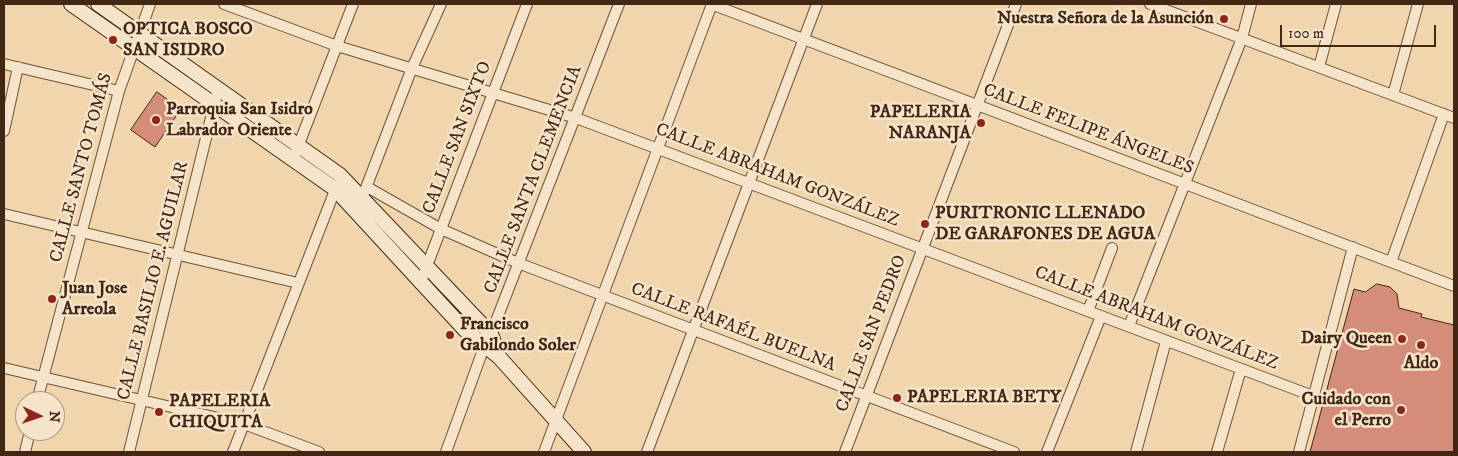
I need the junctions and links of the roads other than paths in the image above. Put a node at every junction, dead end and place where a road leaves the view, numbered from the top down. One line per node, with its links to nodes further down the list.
1 (71, 4): 20 (street)
2 (98, 4): 16 (street)
3 (150, 4): 16 (street, CALLE SANTO TOMÁS)
4 (224, 4): 19 (street, CALLE ABRAHAM GONZÁLEZ)
5 (353, 4): 19 (street)
6 (440, 4): 23 (street)
7 (527, 4): 27 (street, CALLE SAN SIXTO)
8 (619, 4): 32 (street, CALLE SANTA CLEMENCIA)
9 (711, 4): 17 (street, CALLE FELIPE ÁNGELES); 36 (street)
10 (817, 4): 17 (street)
11 (1016, 4): 30 (street, CALLE SAN PEDRO)
12 (1150, 4): 18 (street)
13 (1251, 4): 18 (street)
14 (1336, 4): 24 (street)
15 (1418, 4): 28 (street)
16 (138, 32): 20 (street, CALLE SANTO TOMÁS); 25 (street)
17 (804, 38): 30 (street, CALLE FELIPE ÁNGELES); 40 (street)
18 (1242, 38): 24 (street); 39 (street)
19 (337, 46): 23 (street, CALLE ABRAHAM GONZÁLEZ); 35 (street)
20 (133, 47): 26 (street, CALLE SANTO TOMÁS); 29 (street)
21 (4, 64): 22 (street)
22 (18, 67): 26 (street); 34 (street)
23 (412, 68): 27 (street, CALLE ABRAHAM GONZÁLEZ); 42 (street)
24 (1319, 68): 28 (street)
25 (218, 89): 29 (street, CALLE BASILIO E. AGUILAR); 35 (street)
26 (119, 91): 46 (street, CALLE SANTO TOMÁS)
27 (493, 92): 32 (street, CALLE ABRAHAM GONZÁLEZ); 45 (street, CALLE SAN SIXTO)
28 (1393, 95): 31 (street)
29 (214, 103): 37 (street); 50 (street, CALLE BASILIO E. AGUILAR)
30 (977, 105): 39 (street, CALLE FELIPE ÁNGELES); 47 (street, CALLE SAN PEDRO)
31 (1444, 114): 33 (street); 51 (street)
32 (576, 118): 36 (street, CALLE ABRAHAM GONZÁLEZ); 52 (street, CALLE SANTA CLEMENCIA)
33 (1454, 118)
34 (4, 131)
35 (300, 145): 37 (street); 38 (street)
36 (658, 148): 40 (street, CALLE ABRAHAM GONZÁLEZ); 57 (street)
37 (292, 159): 41 (street)
38 (340, 175): 41 (street); 42 (street)
39 (1183, 183): 49 (street, CALLE FELIPE ÁNGELES); 60 (street)
40 (749, 184): 47 (street, CALLE ABRAHAM GONZÁLEZ); 61 (street)
41 (335, 189): 43 (street); 54 (street)
42 (365, 192): 43 (street); 45 (street, CALLE RAFAÉL BUELNA); 53 (street)
43 (349, 202): 55 (street)
44 (4, 214): 46 (street)
45 (441, 229): 52 (street, CALLE RAFAÉL BUELNA); 53 (street, CALLE SAN SIXTO)
46 (81, 232): 50 (street); 68 (street, CALLE SANTO TOMÁS)
47 (922, 248): 58 (street, CALLE ABRAHAM GONZÁLEZ); 70 (street, CALLE SAN PEDRO)
48 (1112, 248): 58 (street)
49 (1353, 248): 51 (street, CALLE FELIPE ÁNGELES); 71 (street)
50 (176, 256): 54 (street); 72 (street, CALLE BASILIO E. AGUILAR)
51 (1390, 262): 56 (street, CALLE FELIPE ÁNGELES)
52 (518, 263): 57 (street, CALLE RAFAÉL BUELNA); 62 (street, CALLE SANTA CLEMENCIA)
53 (427, 268): 55 (street, CALLE SAN SIXTO); 62 (street)
54 (298, 284): 74 (street)
55 (420, 284): 64 (street)
56 (1454, 286)
57 (601, 295): 61 (street, CALLE RAFAÉL BUELNA); 73 (street)
58 (1088, 311): 59 (street, CALLE ABRAHAM GONZÁLEZ)
59 (1101, 316): 60 (street, CALLE ABRAHAM GONZÁLEZ); 84 (street)
60 (1129, 326): 63 (street, CALLE ABRAHAM GONZÁLEZ)
61 (694, 331): 70 (street, CALLE RAFAÉL BUELNA); 81 (street)
62 (491, 334): 64 (street, CALLE SANTA CLEMENCIA); 65 (street)
63 (1166, 341): 67 (street, CALLE ABRAHAM GONZÁLEZ); 85 (street)
64 (484, 347): 65 (street); 78 (street, CALLE SANTA CLEMENCIA)
65 (499, 357): 73 (street)
66 (4, 368): 68 (street)
67 (1241, 369): 71 (street, CALLE ABRAHAM GONZÁLEZ); 86 (street)
68 (42, 377): 69 (street, CALLE SANTO TOMÁS); 72 (street)
69 (39, 391)
70 (866, 396): 82 (street, CALLE SAN PEDRO); 83 (street, CALLE RAFAÉL BUELNA)
71 (1314, 396): 87 (street)
72 (142, 400): 74 (street); 75 (street, CALLE BASILIO E. AGUILAR)
73 (554, 419): 79 (street); 80 (street)
74 (244, 424): 76 (street); 77 (street)
75 (129, 452)
76 (233, 452)
77 (319, 452)
78 (446, 452)
79 (544, 452)
80 (584, 452)
81 (648, 452)
82 (845, 452)
83 (1014, 452)
84 (1047, 452)
85 (1136, 452)
86 (1217, 452)
87 (1298, 452)

